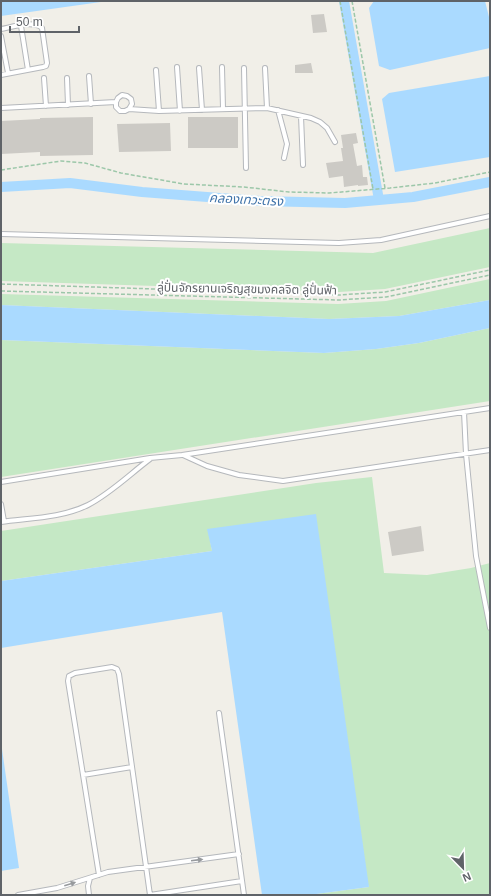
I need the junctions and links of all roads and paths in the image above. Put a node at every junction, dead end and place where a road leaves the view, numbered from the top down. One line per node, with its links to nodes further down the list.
1 (340, 1): 39 (path)
2 (352, 1): 38 (path)
3 (21, 26): 4 (lane); 11 (lane); 11 (lane)
4 (1, 29)
5 (1, 36): 13 (lane)
6 (177, 67): 30 (lane)
7 (222, 67): 25 (lane)
8 (199, 68): 27 (lane)
9 (244, 68): 26 (lane)
10 (265, 68): 23 (lane)
11 (28, 70): 13 (lane)
12 (156, 70): 29 (lane)
13 (8, 73): 14 (lane)
14 (1, 75)
15 (89, 76): 19 (lane)
16 (44, 78): 21 (lane)
17 (67, 78): 20 (lane)
18 (116, 102): 19 (lane); 24 (lane); 24 (lane)
19 (91, 104): 20 (lane)
20 (68, 105): 21 (lane)
21 (46, 106): 22 (lane)
22 (1, 108)
23 (267, 108): 26 (lane); 28 (lane)
24 (129, 109): 29 (lane)
25 (223, 109): 26 (lane); 27 (lane)
26 (245, 109): 35 (lane)
27 (202, 110): 30 (lane)
28 (278, 110): 31 (lane); 33 (lane)
29 (159, 111): 30 (lane)
30 (180, 111)
31 (301, 116): 32 (lane); 34 (lane)
32 (335, 142)
33 (284, 158)
34 (303, 165)
35 (246, 168)
36 (1, 170): 39 (path)
37 (490, 172): 38 (path)
38 (385, 188): 39 (path)
39 (373, 189)
40 (490, 216): 41 (lane)
41 (1, 234)
42 (490, 270): 44 (path)
43 (490, 275): 45 (path, ลู่ปั่นจักรยานเจริญสุขมงคลจิต ลู่ปั่นฟ้า)
44 (1, 284)
45 (1, 291)
46 (490, 408): 47 (lane)
47 (464, 412): 49 (lane); 50 (lane)
48 (490, 450): 49 (lane)
49 (466, 454): 50 (lane); 55 (lane)
50 (182, 455): 51 (lane)
51 (150, 458): 52 (lane); 54 (lane)
52 (1, 482)
53 (1, 504): 54 (lane)
54 (3, 522)
55 (490, 628)
56 (219, 713): 59 (lane)
57 (132, 767): 58 (lane); 58 (lane); 60 (lane)
58 (83, 775): 61 (lane)
59 (239, 854): 60 (lane, one-way to 59); 63 (lane)
60 (146, 866): 61 (lane); 66 (lane)
61 (99, 875): 62 (lane)
62 (90, 878): 64 (lane, one-way to 62); 65 (lane)
63 (242, 881): 66 (lane); 67 (lane)
64 (18, 895)
65 (89, 895)
66 (150, 895)
67 (244, 895)

